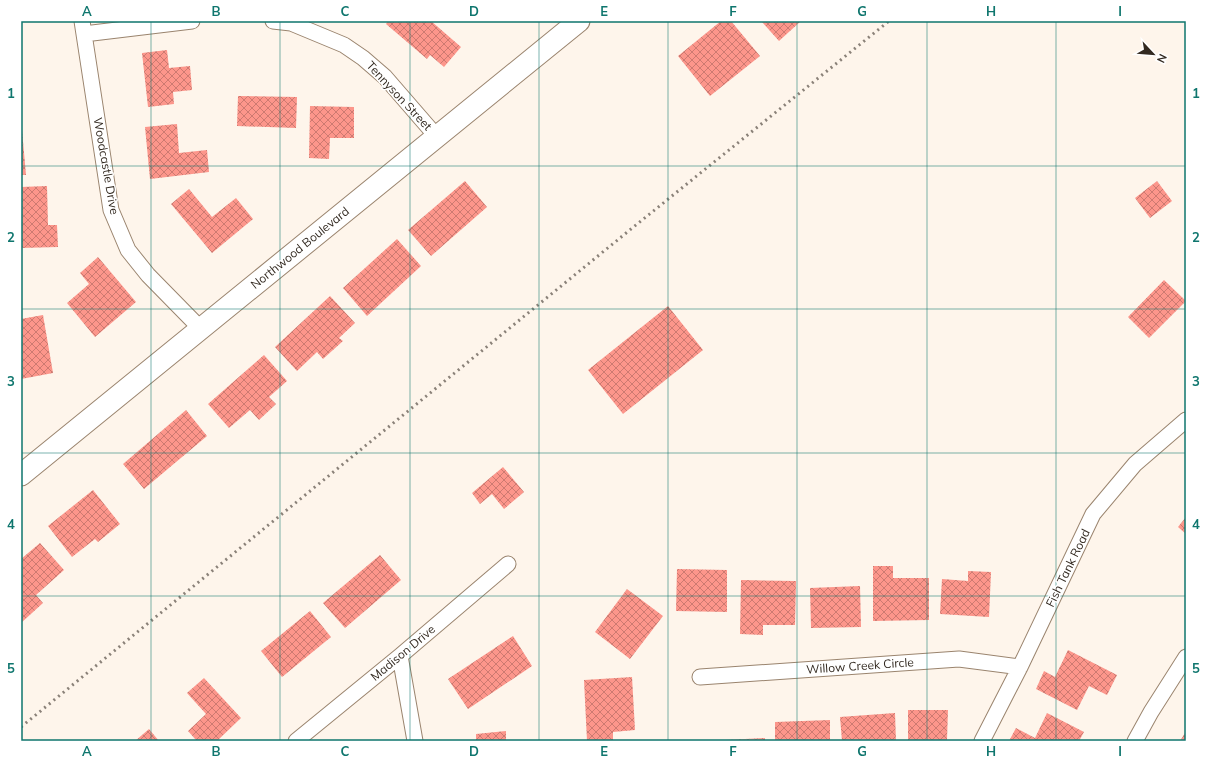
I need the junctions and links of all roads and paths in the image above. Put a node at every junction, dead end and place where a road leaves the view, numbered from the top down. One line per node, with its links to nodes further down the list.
1 (192, 21): 4 (street)
2 (272, 21): 5 (street, Tennyson Street)
3 (579, 21): 5 (street, Northwood Boulevard)
4 (83, 28): 6 (street, Woodcastle Drive)
5 (437, 137): 6 (street, Northwood Boulevard)
6 (202, 329): 8 (street, Northwood Boulevard)
7 (1186, 420): 12 (street, Fish Tank Road)
8 (21, 475)
9 (508, 564): 10 (street, Madison Drive)
10 (400, 656): 14 (street, Madison Drive); 15 (street)
11 (1186, 657): 17 (street)
12 (1020, 667): 13 (street, Willow Creek Circle); 16 (street, Fish Tank Road)
13 (700, 677)
14 (296, 741)
15 (415, 741)
16 (982, 741)
17 (1135, 741)

